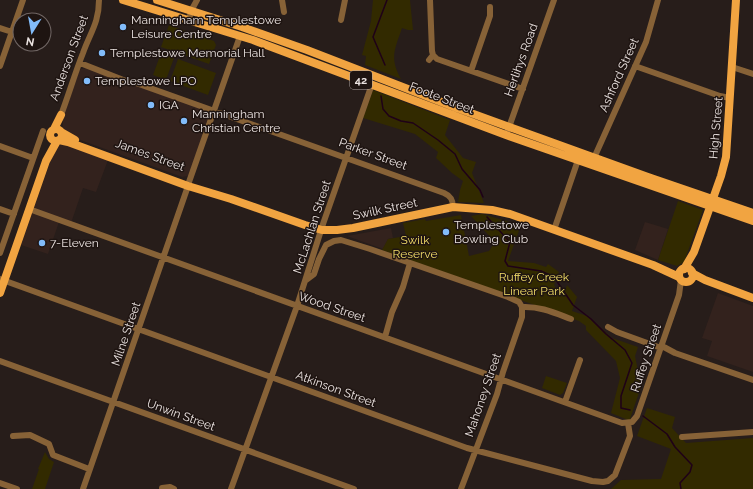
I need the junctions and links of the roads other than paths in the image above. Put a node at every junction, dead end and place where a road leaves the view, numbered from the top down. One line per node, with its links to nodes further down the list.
1 (23, 0): 15 (street)
2 (99, 0): 14 (street, Anderson Street)
3 (104, 0): 14 (street, Anderson Street)
4 (156, 0): 16 (main road, Foote Street / 42)
5 (197, 0): 16 (street)
6 (282, 0): 17 (street)
7 (345, 0): 18 (street)
8 (430, 0): 28 (street)
9 (554, 0): 31 (street, Herlihys Road)
10 (658, 0): 26 (street, Ashford Street)
11 (736, 0): 27 (main road, High Street)
12 (128, 1): 19 (main road, Foote Street / 42)
13 (490, 7): 28 (street)
14 (99, 10): 24 (street, Anderson Street)
15 (19, 12)
16 (195, 12): 19 (street); 20 (main road, Foote Street / 42)
17 (284, 12)
18 (341, 20)
19 (189, 21): 23 (main road, Foote Street / 42)
20 (242, 27): 23 (main road); 30 (main road, Foote Street / 42)
21 (0, 28): 22 (street)
22 (12, 32): 25 (street)
23 (240, 36): 30 (main road, Foote Street / 42); 33 (street, Milne Street)
24 (80, 63): 33 (street, Parker Street); 34 (street, Anderson Street)
25 (0, 66)
26 (635, 66): 32 (street); 41 (street, Ashford Street)
27 (732, 67): 29 (street); 32 (main road, High Street)
28 (471, 70): 31 (street)
29 (753, 74)
30 (373, 80): 36 (main road, Foote Street / 42); 40 (street, McLachlan Street)
31 (523, 89): 36 (street, Herlihys Road)
32 (730, 98): 46 (main road, High Street)
33 (214, 110): 40 (street, Parker Street); 45 (street, Milne Street)
34 (61, 115): 37 (main road, Anderson Street)
35 (43, 131): 39 (street)
36 (507, 131): 41 (main road, Foote Street / 42); 42 (main road, Foote Street / 42)
37 (57, 135): 44 (main road, Anderson Street); 45 (main road, James Street)
38 (0, 146): 39 (street)
39 (33, 158): 43 (street)
40 (347, 158): 47 (street, Parker Street); 53 (street, McLachlan Street)
41 (594, 158): 46 (main road, Foote Street / 42)
42 (578, 160): 46 (main road, Foote Street / 42); 54 (street)
43 (29, 169): 44 (street); 51 (street)
44 (41, 173): 49 (main road, Anderson Street)
45 (189, 184): 53 (main road, James Street); 56 (street, Milne Street)
46 (712, 203): 50 (main road, Foote Street / 42); 52 (main road, Foote Street / 42); 58 (main road, High Street)
47 (453, 207): 53 (main road, Swilk Street); 54 (main road)
48 (0, 209): 51 (street)
49 (29, 210): 56 (street, Wood Street); 59 (main road, Anderson Street)
50 (753, 213)
51 (14, 214): 55 (street)
52 (753, 221)
53 (322, 230): 60 (street, McLachlan Street)
54 (554, 230): 58 (main road)
55 (0, 253)
56 (164, 257): 63 (street, Wood Street); 67 (street, Milne Street)
57 (410, 263): 60 (street); 64 (street); 68 (street)
58 (686, 275): 62 (main road); 69 (street, Ruffey Street)
59 (2, 280): 61 (main road, Anderson Street); 67 (street, Atkinson Street)
60 (306, 280): 63 (street, McLachlan Street)
61 (0, 293)
62 (753, 300)
63 (297, 306): 68 (street, Wood Street); 72 (street, McLachlan Street)
64 (522, 306): 65 (street); 73 (street, Mahoney Street)
65 (570, 319)
66 (608, 327): 69 (street)
67 (139, 329): 72 (street, Atkinson Street); 75 (street, Milne Street)
68 (385, 337): 73 (street, Wood Street)
69 (661, 348): 74 (street); 77 (street, Ruffey Street)
70 (580, 360): 76 (street)
71 (0, 361): 75 (street, Unwin Street)
72 (272, 377): 81 (street, McLachlan Street); 82 (street, Atkinson Street)
73 (501, 380): 76 (street, Wood Street); 82 (street, Mahoney Street)
74 (753, 380)
75 (114, 402): 81 (street, Unwin Street); 83 (street, Milne Street)
76 (565, 402): 77 (street, Wood Street)
77 (628, 423): 82 (street, Atkinson Street)
78 (753, 432): 80 (street)
79 (13, 436): 83 (street)
80 (682, 437)
81 (246, 450): 89 (street, McLachlan Street); 90 (street, Unwin Street)
82 (475, 450): 91 (street, Mahoney Street)
83 (89, 469): 87 (street, Milne Street)
84 (0, 483): 86 (street)
85 (162, 488): 88 (street)
86 (17, 489)
87 (83, 489)
88 (174, 489)
89 (231, 489)
90 (354, 489)
91 (461, 489)

